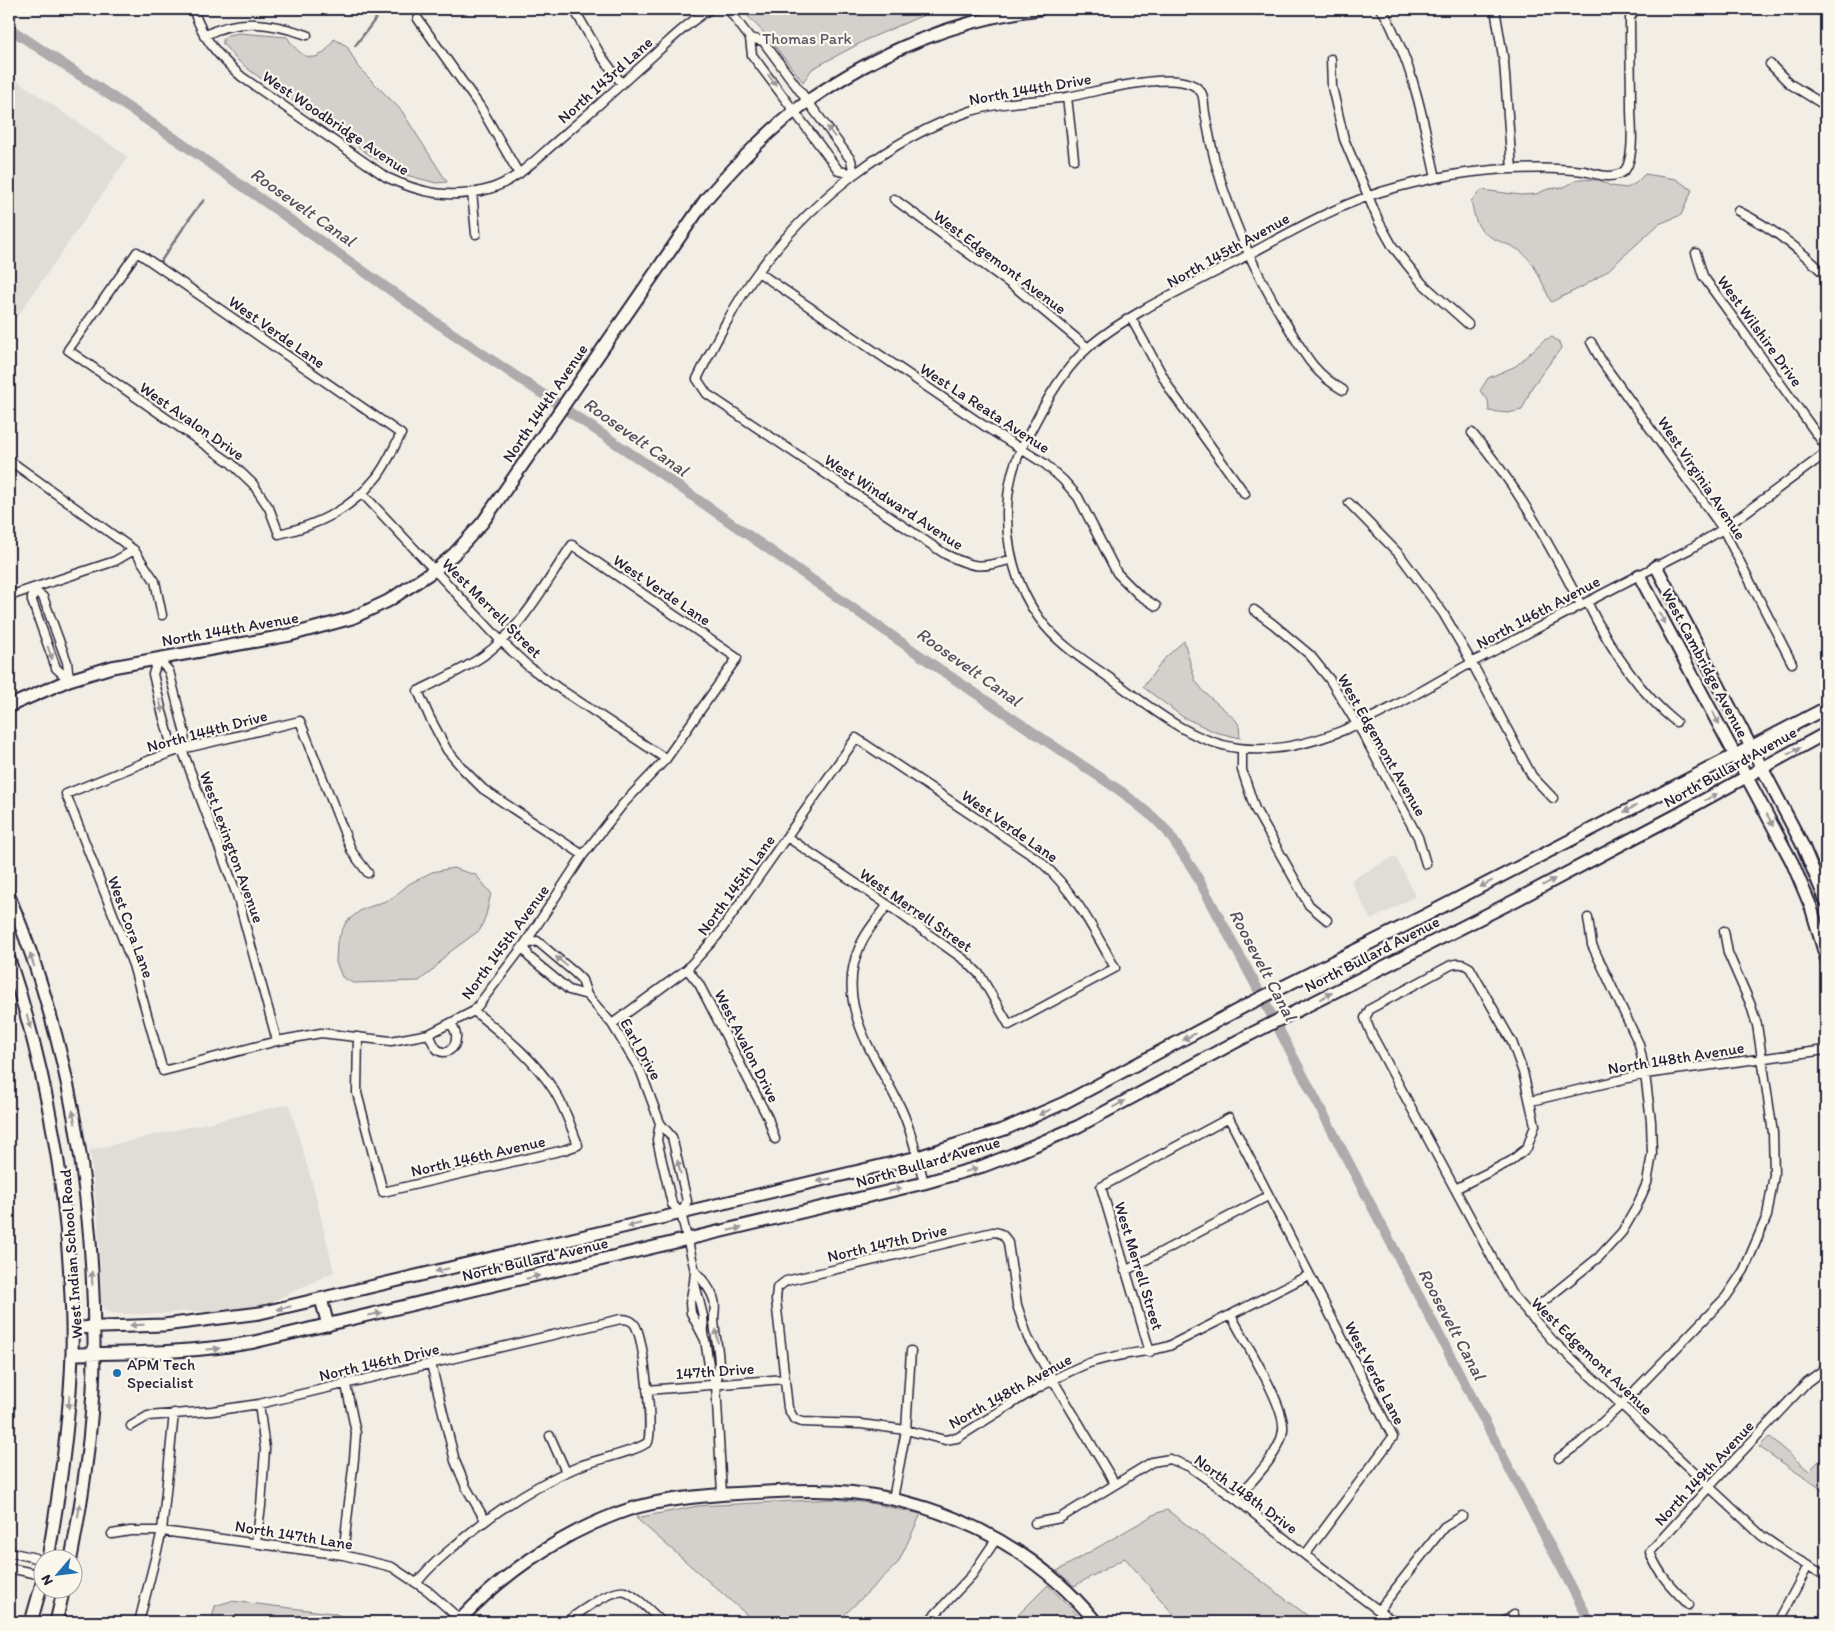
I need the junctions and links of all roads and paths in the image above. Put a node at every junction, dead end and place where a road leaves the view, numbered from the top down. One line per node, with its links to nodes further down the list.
1 (192, 9): 12 (street, West Woodbridge Avenue)
2 (574, 9): 16 (street)
3 (710, 9): 16 (street, North 143rd Lane)
4 (728, 9): 13 (street)
5 (1040, 9): 18 (main road, North 144th Avenue)
6 (1380, 9): 9 (street)
7 (1495, 9): 22 (street)
8 (1635, 9): 22 (street, North 145th Avenue)
9 (1389, 12): 25 (street)
10 (418, 19): 23 (street)
11 (308, 35): 12 (street)
12 (204, 36): 26 (street, West Woodbridge Avenue)
13 (750, 38): 18 (street); 20 (street, one-way to 20)
14 (1331, 59): 27 (street)
15 (1770, 64): 19 (street)
16 (622, 84): 23 (street, North 143rd Lane)
17 (1067, 97): 21 (street); 24 (street, North 144th Drive); 33 (street, North 144th Drive)
18 (807, 101): 20 (main road, North 144th Avenue); 24 (street, one-way to 18)
19 (1826, 106)
20 (796, 111): 24 (street); 54 (main road, North 144th Avenue)
21 (1074, 159)
22 (1512, 169): 25 (street, North 145th Avenue)
23 (519, 174): 26 (street, West Woodbridge Avenue)
24 (854, 174): 34 (street, North 144th Drive)
25 (1436, 178): 27 (street, North 145th Avenue)
26 (472, 192): 30 (street)
27 (1367, 195): 33 (street, North 145th Avenue); 37 (street)
28 (894, 199): 39 (street, West Edgemont Avenue)
29 (1738, 211): 35 (street)
30 (476, 234)
31 (137, 252): 47 (street, West Verde Lane); 47 (street, West Avalon Drive)
32 (1696, 253): 43 (street, West Wilshire Drive)
33 (1248, 255): 36 (street, North 145th Avenue); 41 (street)
34 (758, 272): 40 (street, North 144th Drive); 44 (street, West La Reata Avenue)
35 (1826, 276)
36 (1131, 318): 39 (street, North 145th Avenue); 48 (street)
37 (1468, 324)
38 (1590, 342): 50 (street, West Virginia Avenue)
39 (1088, 348): 44 (street, North 145th Avenue)
40 (699, 384): 52 (street, West Windward Avenue)
41 (1343, 390)
42 (1472, 433): 58 (street)
43 (1826, 447)
44 (1021, 449): 52 (street, North 145th Avenue); 59 (street, West La Reata Avenue)
45 (1826, 453): 50 (street, North 146th Avenue)
46 (9, 460): 51 (street)
47 (362, 493): 54 (street, West Merrell Street)
48 (1245, 494)
49 (1349, 503): 65 (street)
50 (1723, 529): 53 (street, North 146th Avenue); 66 (street, West Virginia Avenue)
51 (134, 550): 56 (street); 61 (street)
52 (1012, 559): 76 (street)
53 (1656, 566): 55 (street, North 146th Avenue); 74 (main road, West Cambridge Avenue)
54 (435, 570): 62 (street, West Merrell Street); 63 (main road, North 144th Avenue)
55 (1639, 575): 58 (street, North 146th Avenue); 77 (main road, West Cambridge Avenue, one-way to 77)
56 (32, 588): 57 (street); 67 (street); 67 (street, one-way to 67)
57 (9, 596)
58 (1584, 603): 65 (street, North 146th Avenue); 70 (street)
59 (1156, 606)
60 (1254, 610): 71 (street, West Edgemont Avenue)
61 (162, 615)
62 (501, 641): 64 (street, West Verde Lane); 78 (street, West Merrell Street); 84 (street)
63 (158, 658): 67 (main road, North 144th Avenue); 75 (street, West Lexington Avenue); 75 (street, West Lexington Avenue, one-way to 75)
64 (737, 658): 78 (street, North 145th Avenue)
65 (1472, 662): 71 (street, North 146th Avenue); 82 (street)
66 (1792, 663)
67 (69, 680): 68 (main road, North 144th Avenue)
68 (9, 706)
69 (1826, 708): 74 (main road, North Bullard Avenue)
70 (1676, 722)
71 (1358, 725): 76 (street, North 146th Avenue); 85 (street, West Edgemont Avenue)
72 (1826, 733): 79 (main road, North Bullard Avenue, one-way to 72)
73 (856, 738): 83 (street, North 145th Lane); 101 (street, West Verde Lane)
74 (1752, 747): 77 (main road, North Bullard Avenue); 79 (main road, West Cambridge Avenue)
75 (182, 749): 81 (street, North 144th Drive); 86 (street, North 144th Drive); 104 (street, West Lexington Avenue)
76 (1242, 749): 91 (street)
77 (1736, 756): 80 (main road, West Cambridge Avenue); 112 (main road, North Bullard Avenue, one-way to 112)
78 (666, 759): 84 (street, North 145th Avenue)
79 (1762, 768): 80 (main road, North Bullard Avenue); 88 (main road, West Cambridge Avenue)
80 (1747, 777): 94 (main road, West Cambridge Avenue, one-way to 94); 113 (main road, North Bullard Avenue, one-way to 80)
81 (66, 794): 107 (street, West Cora Lane)
82 (1553, 798)
83 (787, 837): 89 (street, West Merrell Street); 96 (street, North 145th Lane)
84 (583, 855): 93 (street, North 145th Avenue)
85 (1426, 864)
86 (368, 873)
87 (9, 896): 126 (main road, West Indian School Road, one-way to 87)
88 (1826, 901)
89 (888, 905): 101 (street, West Merrell Street); 112 (street)
90 (1588, 918): 108 (street)
91 (1327, 920)
92 (1724, 931): 106 (street)
93 (524, 945): 97 (street, Earl Drive); 97 (street, Earl Drive, one-way to 93); 98 (street, North 145th Avenue)
94 (1826, 958)
95 (9, 959): 127 (main road, West Indian School Road, one-way to 127)
96 (687, 969): 100 (street, North 145th Lane); 111 (street, West Avalon Drive)
97 (587, 995): 100 (street, Earl Drive)
98 (474, 1011): 99 (street, North 145th Avenue); 103 (street, North 146th Avenue)
99 (451, 1023): 102 (street, North 145th Avenue); 102 (street)
100 (612, 1024): 110 (street, Earl Drive)
101 (1009, 1025)
102 (429, 1034): 103 (street, North 145th Avenue)
103 (358, 1037): 104 (street, North 145th Avenue)
104 (277, 1041): 107 (street, North 145th Avenue)
105 (1826, 1050): 106 (street, North 148th Avenue)
106 (1762, 1058): 108 (street, North 148th Avenue); 140 (street)
107 (163, 1071)
108 (1645, 1074): 109 (street, North 148th Avenue); 123 (street)
109 (1531, 1101): 115 (street); 115 (street, West Edgemont Avenue)
110 (660, 1123): 117 (street, Earl Drive); 117 (street, Earl Drive, one-way to 110)
111 (775, 1139)
112 (918, 1158): 113 (street); 117 (main road, North Bullard Avenue, one-way to 117)
113 (924, 1183): 118 (main road, North Bullard Avenue, one-way to 113)
114 (1101, 1187): 116 (street, West Verde Lane); 120 (street, West Merrell Street)
115 (1455, 1189): 123 (street, West Edgemont Avenue)
116 (1268, 1196): 120 (street); 121 (street, West Verde Lane)
117 (682, 1214): 118 (street); 122 (main road, North Bullard Avenue, one-way to 122)
118 (687, 1240): 119 (street); 125 (main road, North Bullard Avenue, one-way to 118)
119 (695, 1271): 136 (street); 136 (street, one-way to 119)
120 (1125, 1271): 129 (street, West Merrell Street)
121 (1309, 1275): 124 (street, North 148th Avenue); 163 (street, West Verde Lane)
122 (321, 1299): 125 (main road); 126 (main road, North Bullard Avenue, one-way to 126)
123 (1528, 1314): 140 (street, West Edgemont Avenue)
124 (1231, 1315): 129 (street, North 148th Avenue); 151 (street)
125 (328, 1325): 130 (main road, North Bullard Avenue, one-way to 125)
126 (94, 1327): 127 (main road, North Bullard Avenue); 130 (main road, West Indian School Road)
127 (73, 1328): 131 (main road, West Indian School Road)
128 (911, 1351): 143 (street)
129 (1150, 1352): 135 (street, North 148th Avenue)
130 (94, 1353): 131 (main road, North Bullard Avenue); 160 (main road, West Indian School Road, one-way to 130)
131 (72, 1354): 159 (main road, West Indian School Road, one-way to 159)
132 (431, 1364): 137 (street, North 146th Drive); 138 (street, North 146th Drive); 153 (street)
133 (1826, 1368): 148 (street, North 149th Avenue)
134 (785, 1379): 135 (street, North 147th Drive); 136 (street, 147th Drive); 143 (street, North 148th Avenue)
135 (1052, 1380): 143 (street, North 148th Avenue); 147 (street)
136 (716, 1384): 138 (street, 147th Drive); 149 (street)
137 (346, 1385): 139 (street, North 146th Drive); 162 (street)
138 (647, 1390): 146 (street)
139 (259, 1404): 141 (street, North 146th Drive); 158 (street)
140 (1621, 1405): 145 (street); 148 (street, West Edgemont Avenue)
141 (174, 1413): 142 (street, North 146th Drive); 155 (street)
142 (131, 1426)
143 (906, 1430): 150 (street)
144 (550, 1436): 146 (street)
145 (1559, 1458)
146 (566, 1472): 153 (street)
147 (1114, 1484): 151 (street, North 148th Drive); 154 (street, North 148th Drive)
148 (1710, 1486): 165 (street, West Edgemont Avenue); 172 (street, North 149th Avenue)
149 (722, 1494): 150 (main road); 175 (main road)
150 (894, 1499): 157 (main road)
151 (1236, 1499): 163 (street, North 148th Drive)
152 (1462, 1516): 173 (street)
153 (485, 1520): 169 (street)
154 (1035, 1522)
155 (162, 1531): 156 (street, North 147th Lane); 158 (street, North 147th Lane); 178 (street)
156 (112, 1534)
157 (997, 1538): 181 (street); 182 (main road)
158 (256, 1542): 162 (street, North 147th Lane)
159 (50, 1548)
160 (73, 1548)
161 (9, 1552): 164 (street)
162 (343, 1555): 169 (street, North 147th Lane)
163 (1305, 1555): 173 (street)
164 (32, 1557)
165 (1808, 1566): 168 (street, West Edgemont Avenue); 185 (street)
166 (9, 1568): 167 (street)
167 (32, 1573)
168 (1826, 1576)
169 (417, 1582): 175 (street, North 147th Lane)
170 (38, 1598): 176 (main road)
171 (62, 1598): 177 (main road)
172 (1689, 1605)
173 (1379, 1610): 183 (street)
174 (1514, 1615): 184 (street)
175 (460, 1621)
176 (32, 1622)
177 (56, 1622)
178 (139, 1622)
179 (566, 1622): 180 (street)
180 (662, 1622)
181 (928, 1622)
182 (1096, 1622)
183 (1394, 1622)
184 (1504, 1622)
185 (1778, 1622)

